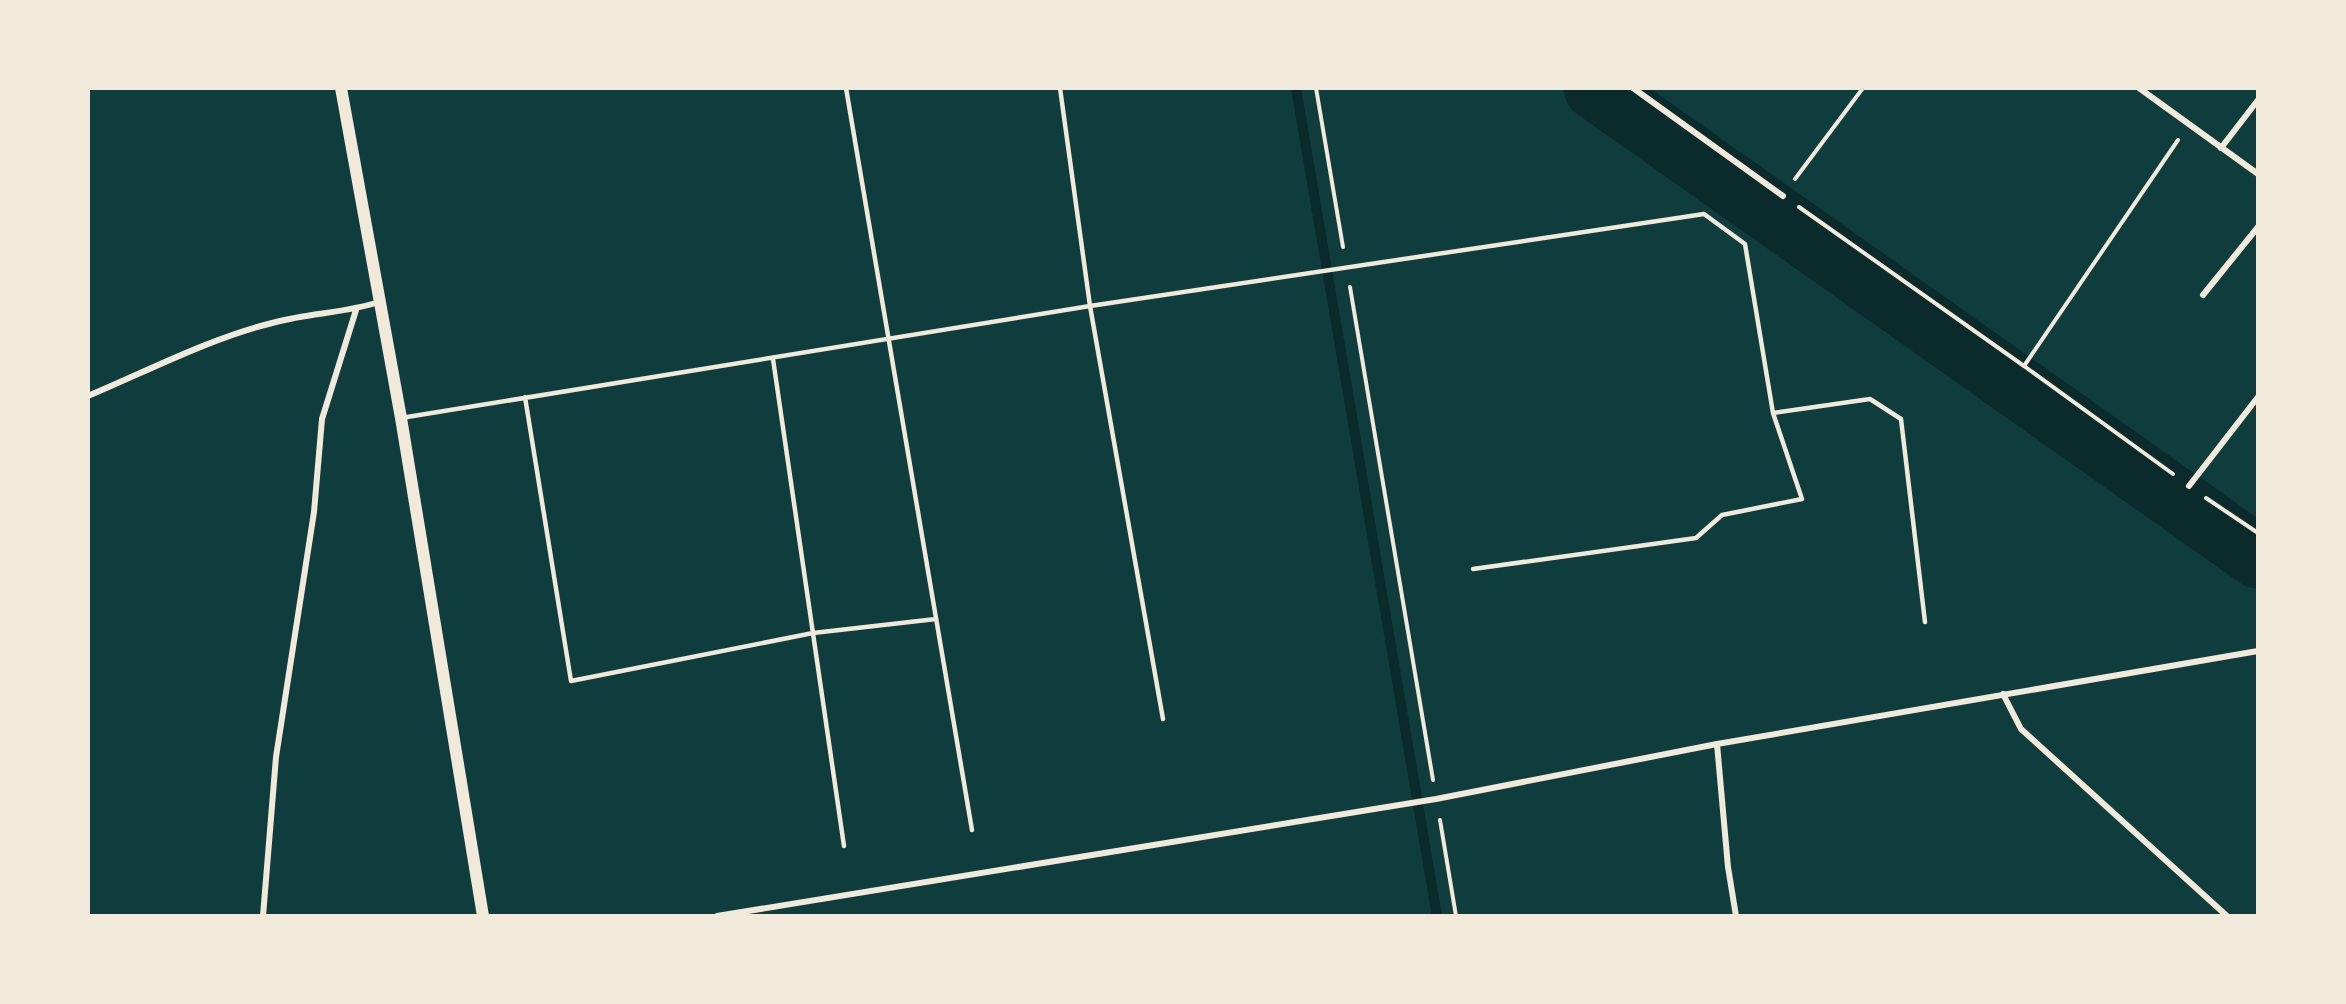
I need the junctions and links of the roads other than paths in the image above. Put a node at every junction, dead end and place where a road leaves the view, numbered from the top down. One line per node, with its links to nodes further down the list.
1 (341, 88): 12 (main road)
2 (846, 88): 15 (lane)
3 (1060, 88): 13 (lane)
4 (1633, 88): 9 (street)
5 (2139, 88): 7 (street)
6 (2258, 100): 7 (street)
7 (2221, 148): 8 (street)
8 (2258, 174)
9 (1783, 196)
10 (2258, 227): 11 (street)
11 (2203, 295)
12 (380, 302): 14 (street); 21 (main road)
13 (1090, 306): 15 (lane); 20 (lane); 29 (lane)
14 (356, 310): 17 (street); 33 (street)
15 (888, 340): 16 (lane); 24 (lane)
16 (773, 359): 18 (lane); 26 (lane)
17 (88, 396)
18 (525, 397): 21 (lane); 26 (lane)
19 (2258, 397): 22 (street)
20 (1773, 413): 23 (lane); 25 (lane)
21 (401, 418): 34 (main road)
22 (2189, 486)
23 (1473, 569)
24 (936, 619): 26 (lane); 31 (lane)
25 (1925, 622)
26 (813, 633): 32 (lane)
27 (2258, 651): 28 (street)
28 (2003, 694): 30 (street); 37 (street)
29 (1162, 719)
30 (1717, 744): 35 (street); 36 (street)
31 (972, 830)
32 (844, 846)
33 (263, 915)
34 (483, 915)
35 (717, 915)
36 (1736, 915)
37 (2227, 915)

